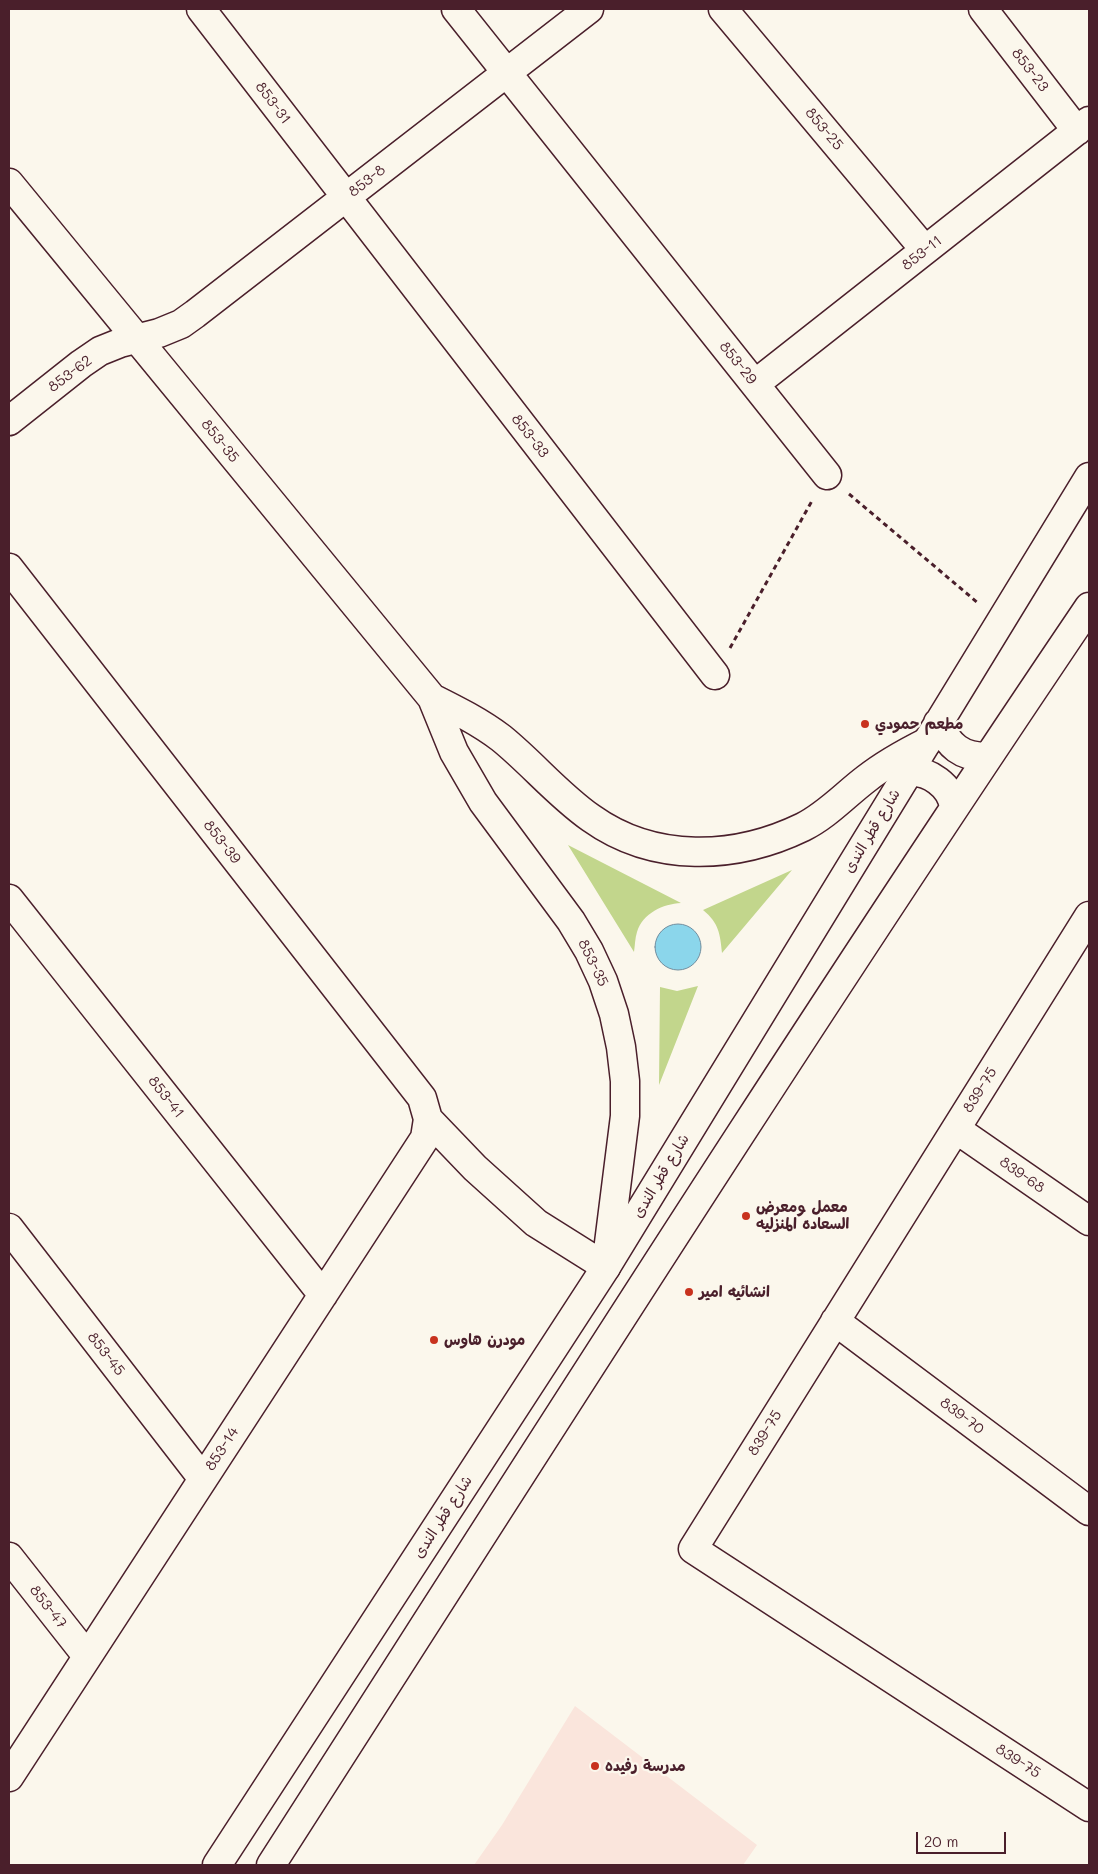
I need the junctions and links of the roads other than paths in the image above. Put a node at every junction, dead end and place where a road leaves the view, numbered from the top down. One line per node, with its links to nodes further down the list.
1 (201, 9): 9 (street, 853-31)
2 (456, 9): 6 (street, 853-29)
3 (589, 9): 6 (street, 853-8)
4 (723, 9): 10 (street, 853-25)
5 (983, 9): 7 (street, 853-23)
6 (507, 73): 9 (street, 853-8); 12 (street, 853-29)
7 (1083, 126): 10 (street, 853-11)
8 (9, 183): 11 (street, 853-35)
9 (345, 197): 11 (street, 853-8); 18 (street, 853-33)
10 (925, 250): 12 (street, 853-11)
11 (137, 340): 13 (street, 853-62); 19 (street, 853-35)
12 (755, 384): 14 (street, 853-29)
13 (9, 421)
14 (827, 475)
15 (1089, 477): 20 (street, شارع قطر الندى)
16 (9, 568): 26 (street, 853-39)
17 (1089, 607): 21 (street)
18 (715, 675)
19 (432, 698): 20 (street, 853-35); 30 (street, 853-35)
20 (932, 732): 21 (street); 22 (street, شارع قطر الندى)
21 (987, 757): 23 (street)
22 (908, 772): 23 (street); 30 (street, شارع قطر الندى)
23 (954, 807): 40 (street)
24 (9, 898): 31 (street, 853-41)
25 (1089, 916): 27 (street, 839-75)
26 (428, 1119): 30 (street); 31 (street, 853-14)
27 (956, 1129): 28 (street, 839-68); 32 (street, 839-75)
28 (1089, 1221)
29 (9, 1228): 33 (street, 853-45)
30 (606, 1267): 39 (street, شارع قطر الندى)
31 (323, 1295): 33 (street, 853-14)
32 (834, 1321): 34 (street, 839-70); 38 (street, 839-75)
33 (203, 1479): 36 (street, 853-14)
34 (1089, 1511)
35 (9, 1557): 36 (street, 853-47)
36 (87, 1656): 37 (street, 853-14)
37 (9, 1777)
38 (1089, 1807)
39 (217, 1865)
40 (271, 1865)

